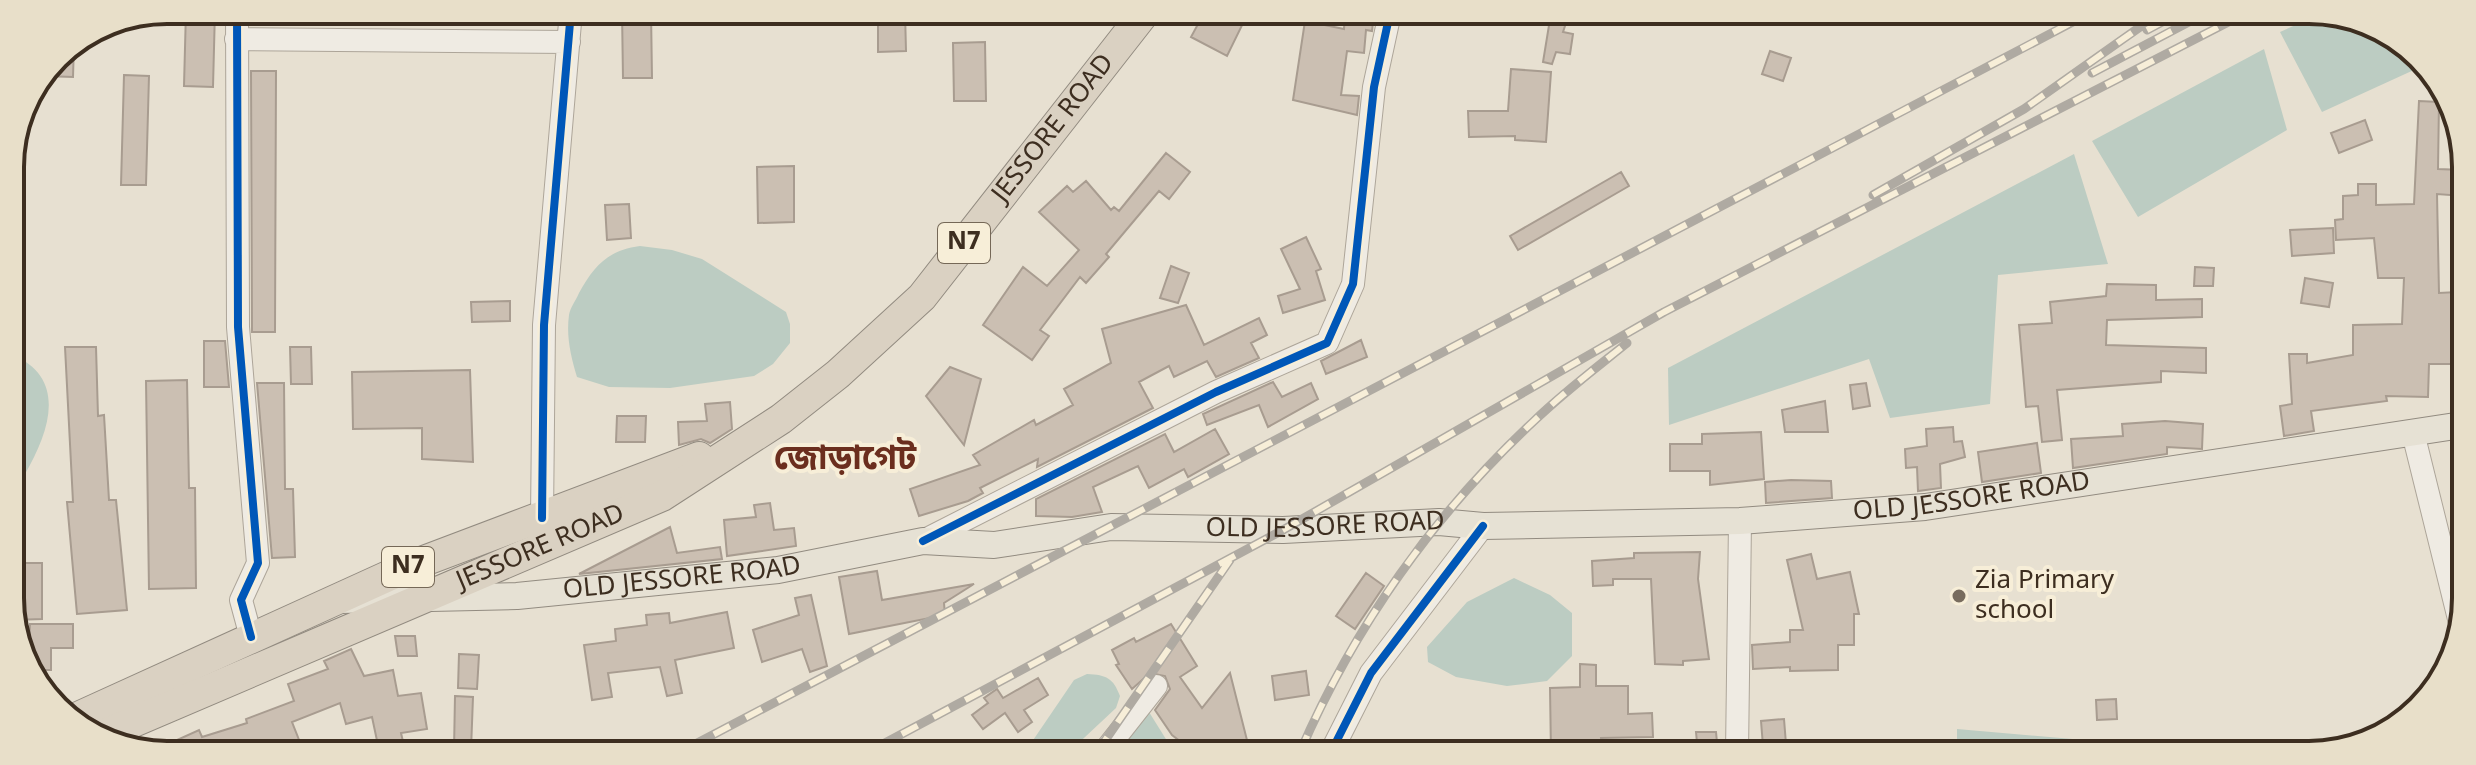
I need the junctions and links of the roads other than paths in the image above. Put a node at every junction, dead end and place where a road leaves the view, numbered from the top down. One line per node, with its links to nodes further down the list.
1 (237, 24): 5 (street)
2 (570, 24): 6 (street)
3 (1136, 24): 9 (highway, JESSORE ROAD / N7)
4 (1388, 24): 13 (street)
5 (236, 39): 6 (street); 17 (street)
6 (569, 42): 10 (street)
7 (2452, 427): 8 (main road, OLD JESSORE ROAD)
8 (2413, 433): 11 (main road, OLD JESSORE ROAD); 14 (street)
9 (750, 439): 10 (highway, JESSORE ROAD / N7); 16 (highway, JESSORE ROAD / N7)
10 (542, 518): 15 (highway, JESSORE ROAD / N7)
11 (1740, 521): 12 (main road, OLD JESSORE ROAD); 23 (street)
12 (1483, 526): 13 (main road, OLD JESSORE ROAD); 22 (street)
13 (923, 541): 16 (main road, OLD JESSORE ROAD)
14 (2452, 591)
15 (331, 600): 16 (main road, OLD JESSORE ROAD); 17 (highway, JESSORE ROAD / N7)
16 (412, 600): 20 (highway, JESSORE ROAD / N7)
17 (251, 637): 19 (highway, JESSORE ROAD / N7)
18 (1156, 686): 21 (street)
19 (84, 714)
20 (114, 730)
21 (1113, 741)
22 (1337, 741)
23 (1737, 741)

